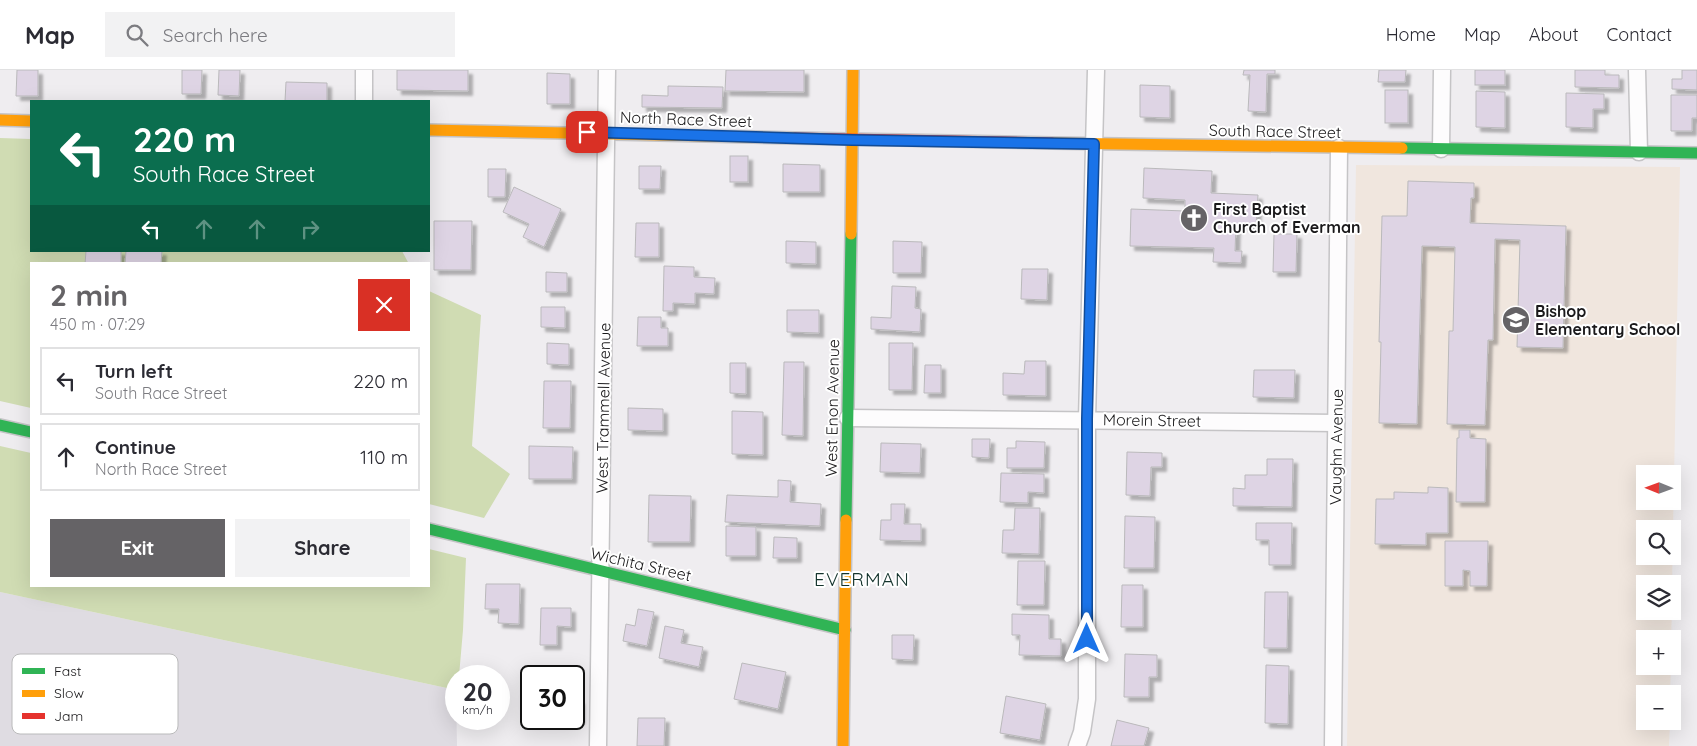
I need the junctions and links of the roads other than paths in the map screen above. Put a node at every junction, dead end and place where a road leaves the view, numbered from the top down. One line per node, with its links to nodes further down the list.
1 (364, 70): 7 (street)
2 (608, 70): 11 (street, West Trammell Avenue)
3 (853, 70): 12 (main road, West Enon Avenue)
4 (1096, 70): 13 (street)
5 (1442, 70): 15 (street)
6 (1637, 70): 16 (street)
7 (364, 100)
8 (0, 120): 9 (main road)
9 (30, 121)
10 (430, 130): 11 (main road, North Race Street)
11 (606, 133): 12 (main road, North Race Street); 24 (street, West Trammell Avenue)
12 (852, 140): 13 (main road, South Race Street); 18 (main road, West Enon Avenue)
13 (1094, 144): 14 (main road, South Race Street); 19 (street)
14 (1339, 148): 15 (main road, South Race Street); 20 (street, Vaughn Avenue)
15 (1442, 149): 16 (main road, South Race Street)
16 (1639, 152): 17 (main road, South Race Street)
17 (1697, 153)
18 (848, 418): 19 (street, Morein Street); 25 (main road, West Enon Avenue)
19 (1087, 419): 20 (street, Morein Street); 28 (street)
20 (1336, 423): 29 (street, Vaughn Avenue)
21 (0, 424): 22 (main road)
22 (30, 432)
23 (430, 529): 24 (main road, Wichita Street)
24 (599, 571): 25 (main road, Wichita Street); 26 (street, West Trammell Avenue)
25 (845, 630): 27 (main road, West Enon Avenue)
26 (598, 746)
27 (843, 746)
28 (1077, 746)
29 (1333, 746)

